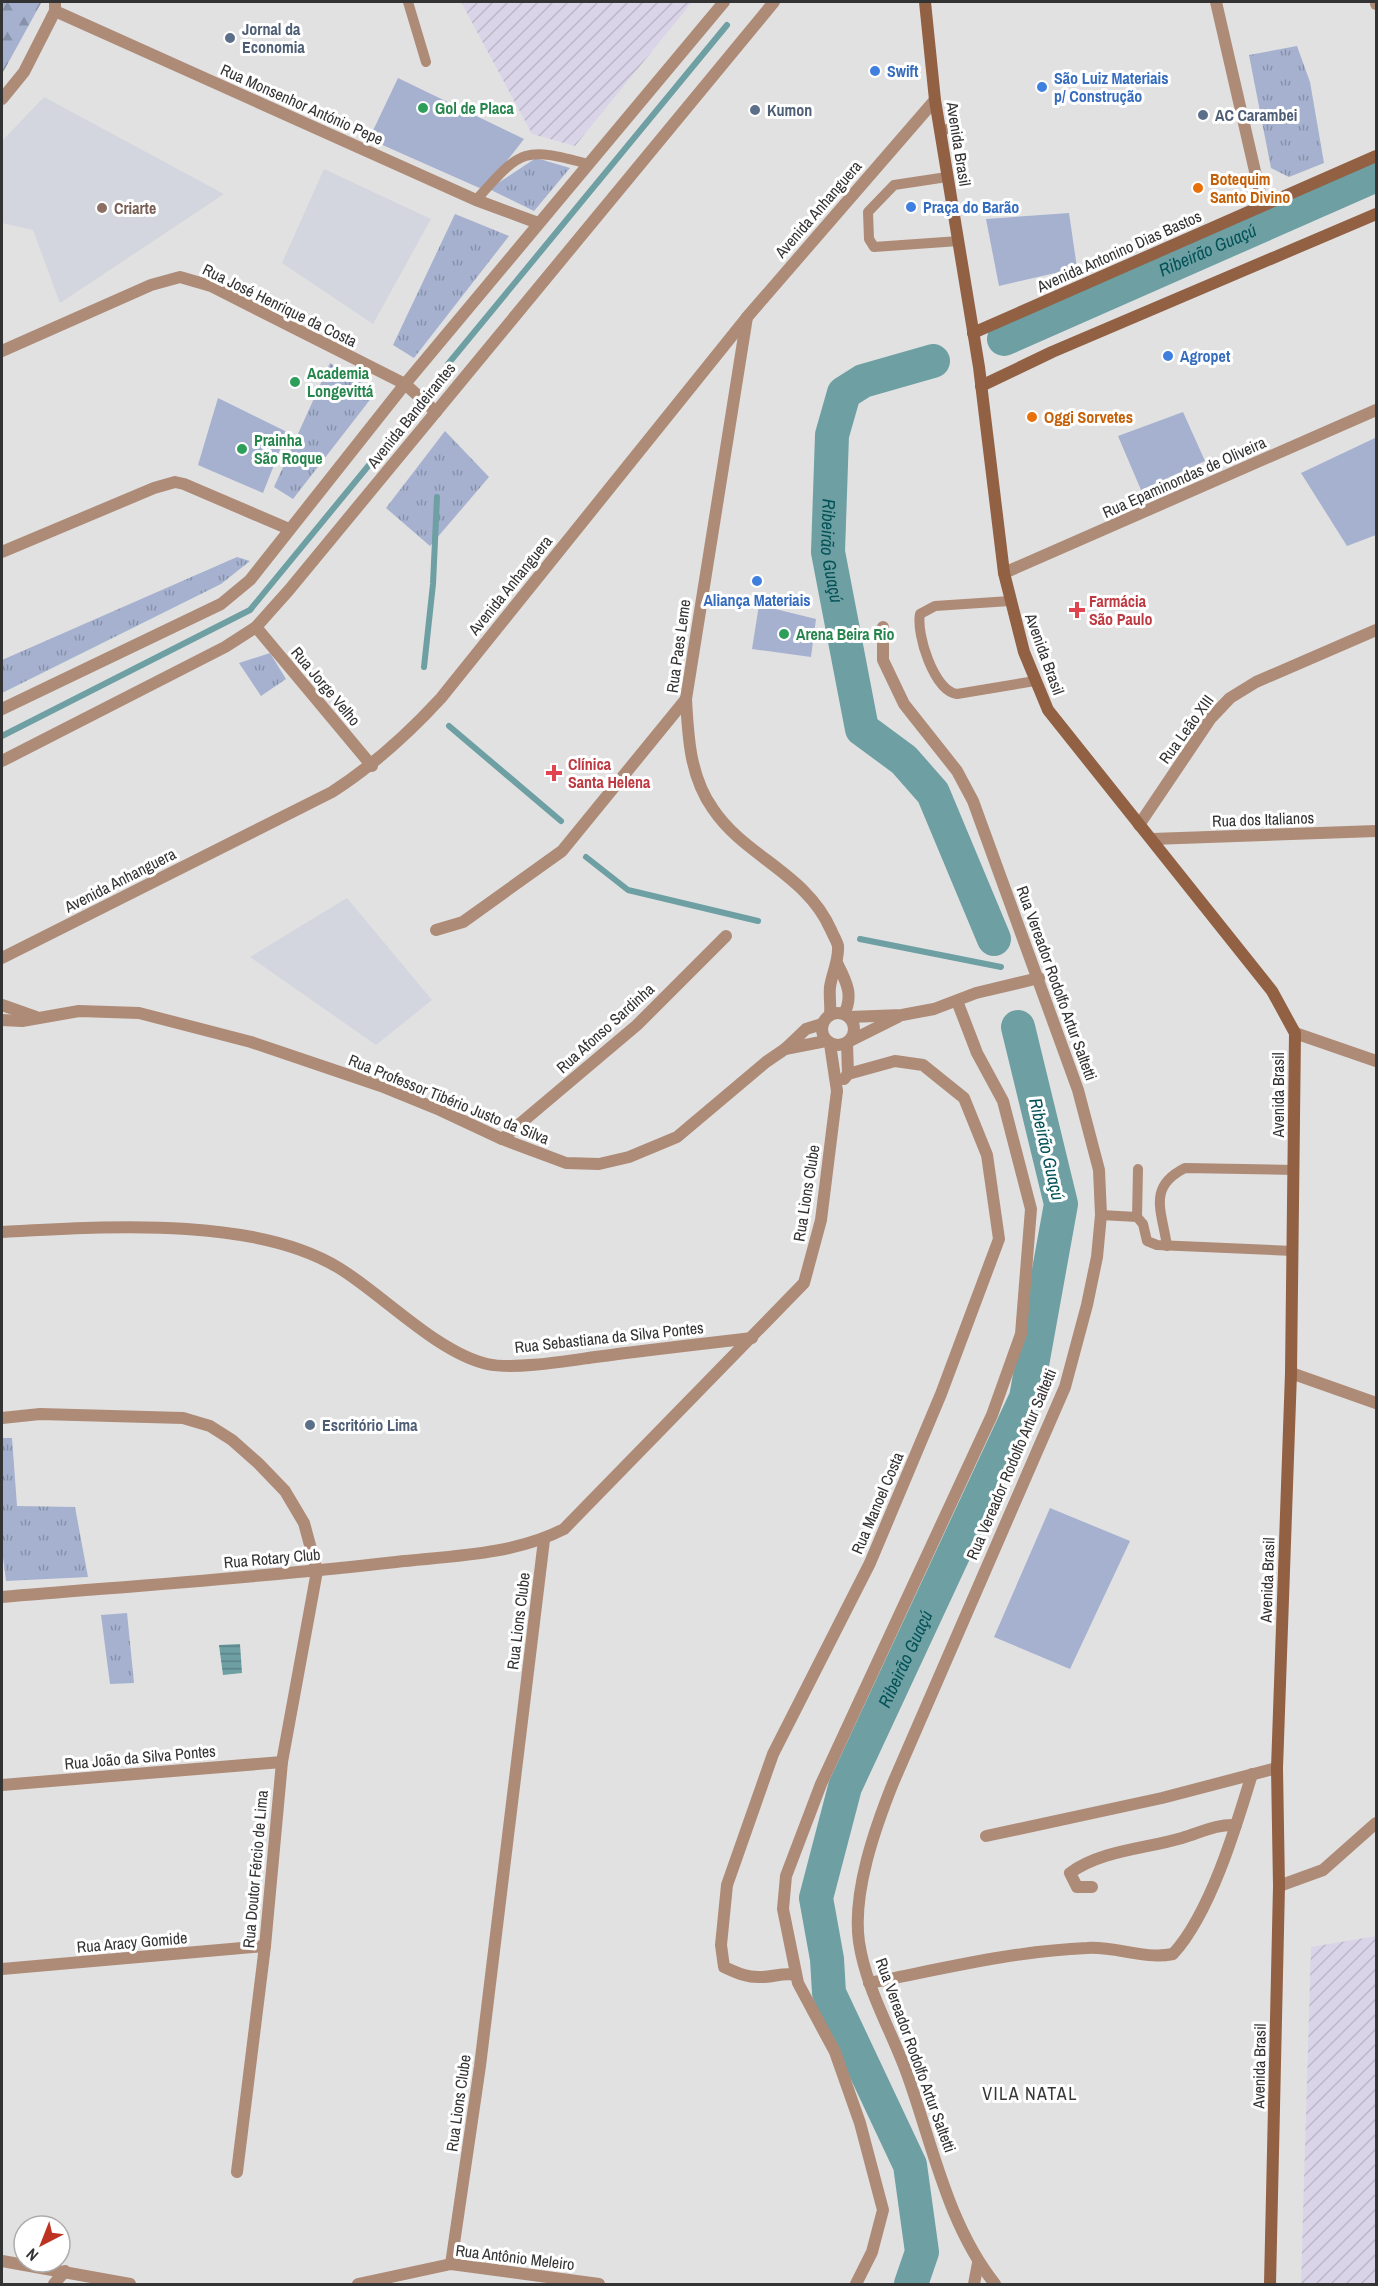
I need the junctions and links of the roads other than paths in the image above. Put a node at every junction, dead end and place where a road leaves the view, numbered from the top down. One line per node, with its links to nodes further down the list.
1 (408, 2): 7 (lane)
2 (724, 2): 13 (street, Avenida Bandeirantes)
3 (774, 2): 26 (street, Avenida Bandeirantes)
4 (925, 2): 9 (main road, Avenida Brasil)
5 (1216, 2): 16 (street)
6 (55, 6): 8 (street); 15 (street, Rua Monsenhor António Pepe)
7 (426, 62)
8 (2, 99)
9 (935, 100): 11 (main road, Avenida Brasil); 20 (street, Avenida Anhanguera)
10 (956, 128): 11 (lane)
11 (940, 130): 14 (main road, Avenida Brasil)
12 (1377, 156): 16 (main road, Avenida Antonino Dias Bastos)
13 (588, 164): 15 (lane); 18 (street, Avenida Bandeirantes)
14 (947, 177): 19 (main road, Avenida Brasil); 19 (lane)
15 (476, 200): 18 (street, Rua Monsenhor António Pepe)
16 (1263, 206): 21 (main road, Avenida Antonino Dias Bastos)
17 (1377, 214): 24 (main road)
18 (538, 223): 23 (street, Avenida Bandeirantes)
19 (959, 241): 21 (main road, Avenida Brasil)
20 (748, 316): 35 (street, Rua Paes Leme); 38 (street, Avenida Anhanguera)
21 (974, 333): 24 (main road, Avenida Brasil)
22 (2, 351): 23 (street, Rua José Henrique da Costa)
23 (405, 384): 26 (street, Rua José Henrique da Costa); 27 (street, Avenida Bandeirantes)
24 (981, 386): 29 (main road, Avenida Brasil)
25 (1377, 410): 29 (street, Rua Epaminondas de Oliveira)
26 (436, 412): 31 (street, Avenida Bandeirantes)
27 (288, 529): 28 (street); 36 (street, Avenida Bandeirantes)
28 (2, 552)
29 (1004, 573): 30 (main road, Avenida Brasil)
30 (1010, 601): 34 (main road, Avenida Brasil); 34 (lane)
31 (256, 627): 37 (street, Avenida Bandeirantes); 38 (street, Rua Jorge Velho)
32 (883, 627): 46 (street, Rua Vereador Rodolfo Artur Saltetti)
33 (1377, 630): 39 (street, Rua Leão XIII)
34 (1035, 681): 39 (main road, Avenida Brasil)
35 (686, 699): 42 (street); 45 (street, Rua Paes Leme)
36 (2, 709)
37 (2, 761)
38 (372, 766): 44 (street, Avenida Anhanguera)
39 (1139, 825): 41 (main road, Avenida Brasil)
40 (1377, 831): 41 (street, Rua dos Italianos)
41 (1152, 839): 54 (main road, Avenida Brasil)
42 (436, 930)
43 (726, 936): 61 (street, Rua Afonso Sardinha)
44 (2, 958)
45 (837, 963): 50 (street, Rua Paes Leme); 52 (street, Rua Paes Leme)
46 (1039, 978): 47 (street); 64 (street, Rua Vereador Rodolfo Artur Saltetti)
47 (957, 1001): 49 (street); 87 (street)
48 (2, 1005): 51 (street, Rua Professor Tibério Justo da Silva)
49 (902, 1015): 50 (street); 56 (street)
50 (846, 1016): 52 (street); 56 (street)
51 (36, 1017): 53 (street, Rua Professor Tibério Justo da Silva); 61 (street, Rua Professor Tibério Justo da Silva)
52 (826, 1019): 55 (street); 57 (street, Rua Professor Tibério Justo da Silva)
53 (2, 1020)
54 (1294, 1033): 58 (street); 63 (main road, Avenida Brasil)
55 (828, 1042): 56 (street); 57 (street, Rua Professor Tibério Justo da Silva); 60 (street, Rua Lions Clube)
56 (848, 1042): 59 (street)
57 (784, 1049): 61 (street, Rua Professor Tibério Justo da Silva)
58 (1377, 1061)
59 (848, 1074): 60 (street, Rua Lions Clube); 87 (street, Rua Manoel Costa)
60 (837, 1091): 69 (street, Rua Lions Clube)
61 (502, 1139)
62 (1138, 1169): 65 (lane)
63 (1294, 1170): 67 (lane); 68 (main road, Avenida Brasil)
64 (1101, 1215): 65 (lane); 88 (street, Rua Vereador Rodolfo Artur Saltetti)
65 (1137, 1217): 67 (lane)
66 (2, 1232): 69 (street, Rua Sebastiana da Silva Pontes)
67 (1167, 1246): 68 (lane)
68 (1293, 1251): 70 (main road, Avenida Brasil)
69 (752, 1338): 73 (street, Rua Lions Clube)
70 (1291, 1373): 71 (street); 77 (main road, Avenida Brasil)
71 (1377, 1403)
72 (2, 1418): 74 (street)
73 (544, 1540): 74 (street, Rua Rotary Club); 91 (street, Rua Lions Clube)
74 (317, 1571): 75 (street, Rua Rotary Club); 76 (street, Rua Doutor Fércio de Lima)
75 (2, 1597)
76 (282, 1762): 79 (street, Rua João da Silva Pontes); 85 (street, Rua Doutor Fércio de Lima)
77 (1277, 1768): 78 (street); 83 (main road, Avenida Brasil)
78 (1252, 1774): 81 (street); 82 (street)
79 (2, 1785)
80 (1377, 1823): 83 (street)
81 (1236, 1825): 84 (street); 88 (street)
82 (986, 1836)
83 (1279, 1886): 99 (main road, Avenida Brasil)
84 (1092, 1887)
85 (265, 1946): 86 (street, Rua Aracy Gomide); 89 (street, Rua Doutor Fércio de Lima)
86 (2, 1969)
87 (796, 1975): 96 (street)
88 (869, 1983): 90 (street, Rua Vereador Rodolfo Artur Saltetti)
89 (237, 2172)
90 (978, 2263): 97 (street); 98 (street)
91 (451, 2264): 94 (street, Rua Antônio Meleiro); 95 (street, Rua Antônio Meleiro)
92 (72, 2272): 93 (street)
93 (130, 2284)
94 (358, 2284)
95 (599, 2284)
96 (856, 2284)
97 (974, 2284)
98 (994, 2284)
99 (1270, 2284)

